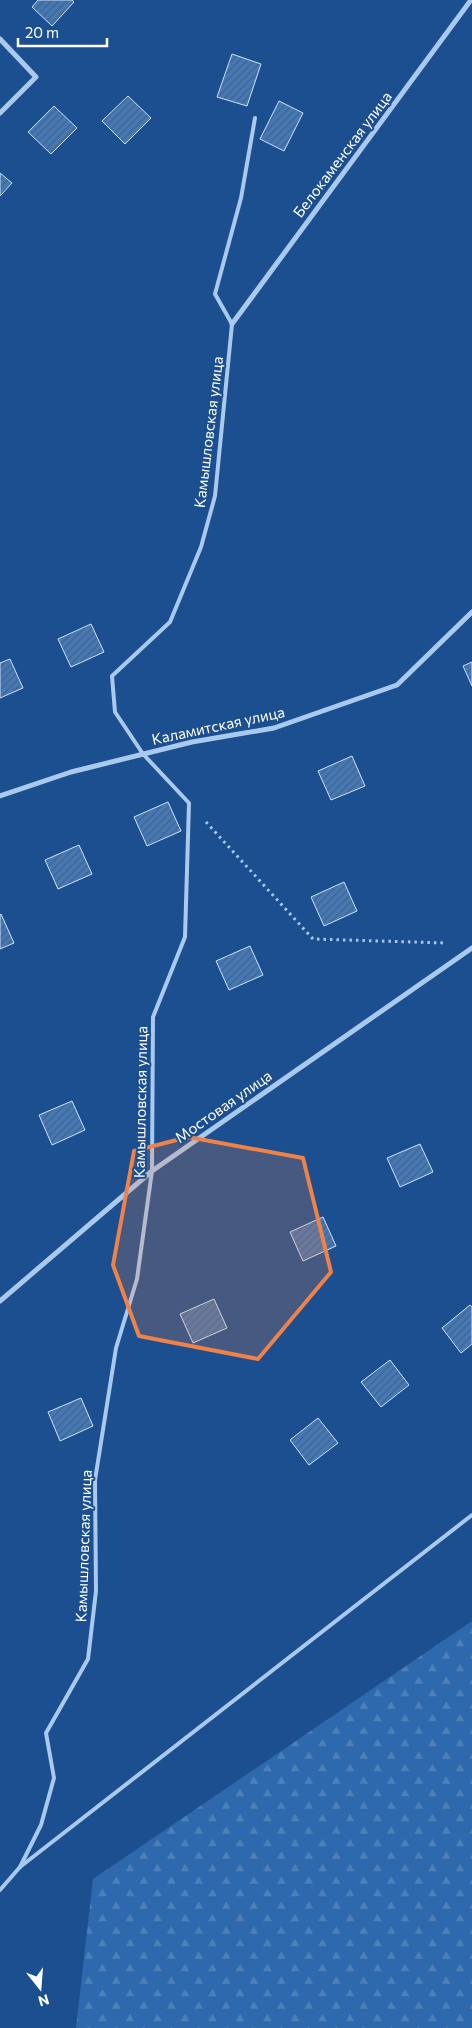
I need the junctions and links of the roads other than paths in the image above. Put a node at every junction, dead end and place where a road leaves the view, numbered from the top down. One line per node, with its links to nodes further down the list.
1 (472, 0): 5 (street, Белокаменская улица)
2 (0, 38): 3 (street)
3 (0, 113)
4 (256, 118): 5 (lane)
5 (232, 324): 7 (lane, Камышловская улица)
6 (472, 612): 7 (street, Каламитская улица)
7 (142, 754): 8 (street, Каламитская улица); 10 (lane, Камышловская улица)
8 (0, 796)
9 (472, 948): 10 (street, Мостовая улица)
10 (152, 1171): 11 (street, Мостовая улица); 13 (lane, Камышловская улица)
11 (0, 1301)
12 (472, 1515): 13 (lane, Камышловская улица)
13 (20, 1867): 14 (lane, Камышловская улица)
14 (0, 1890)

